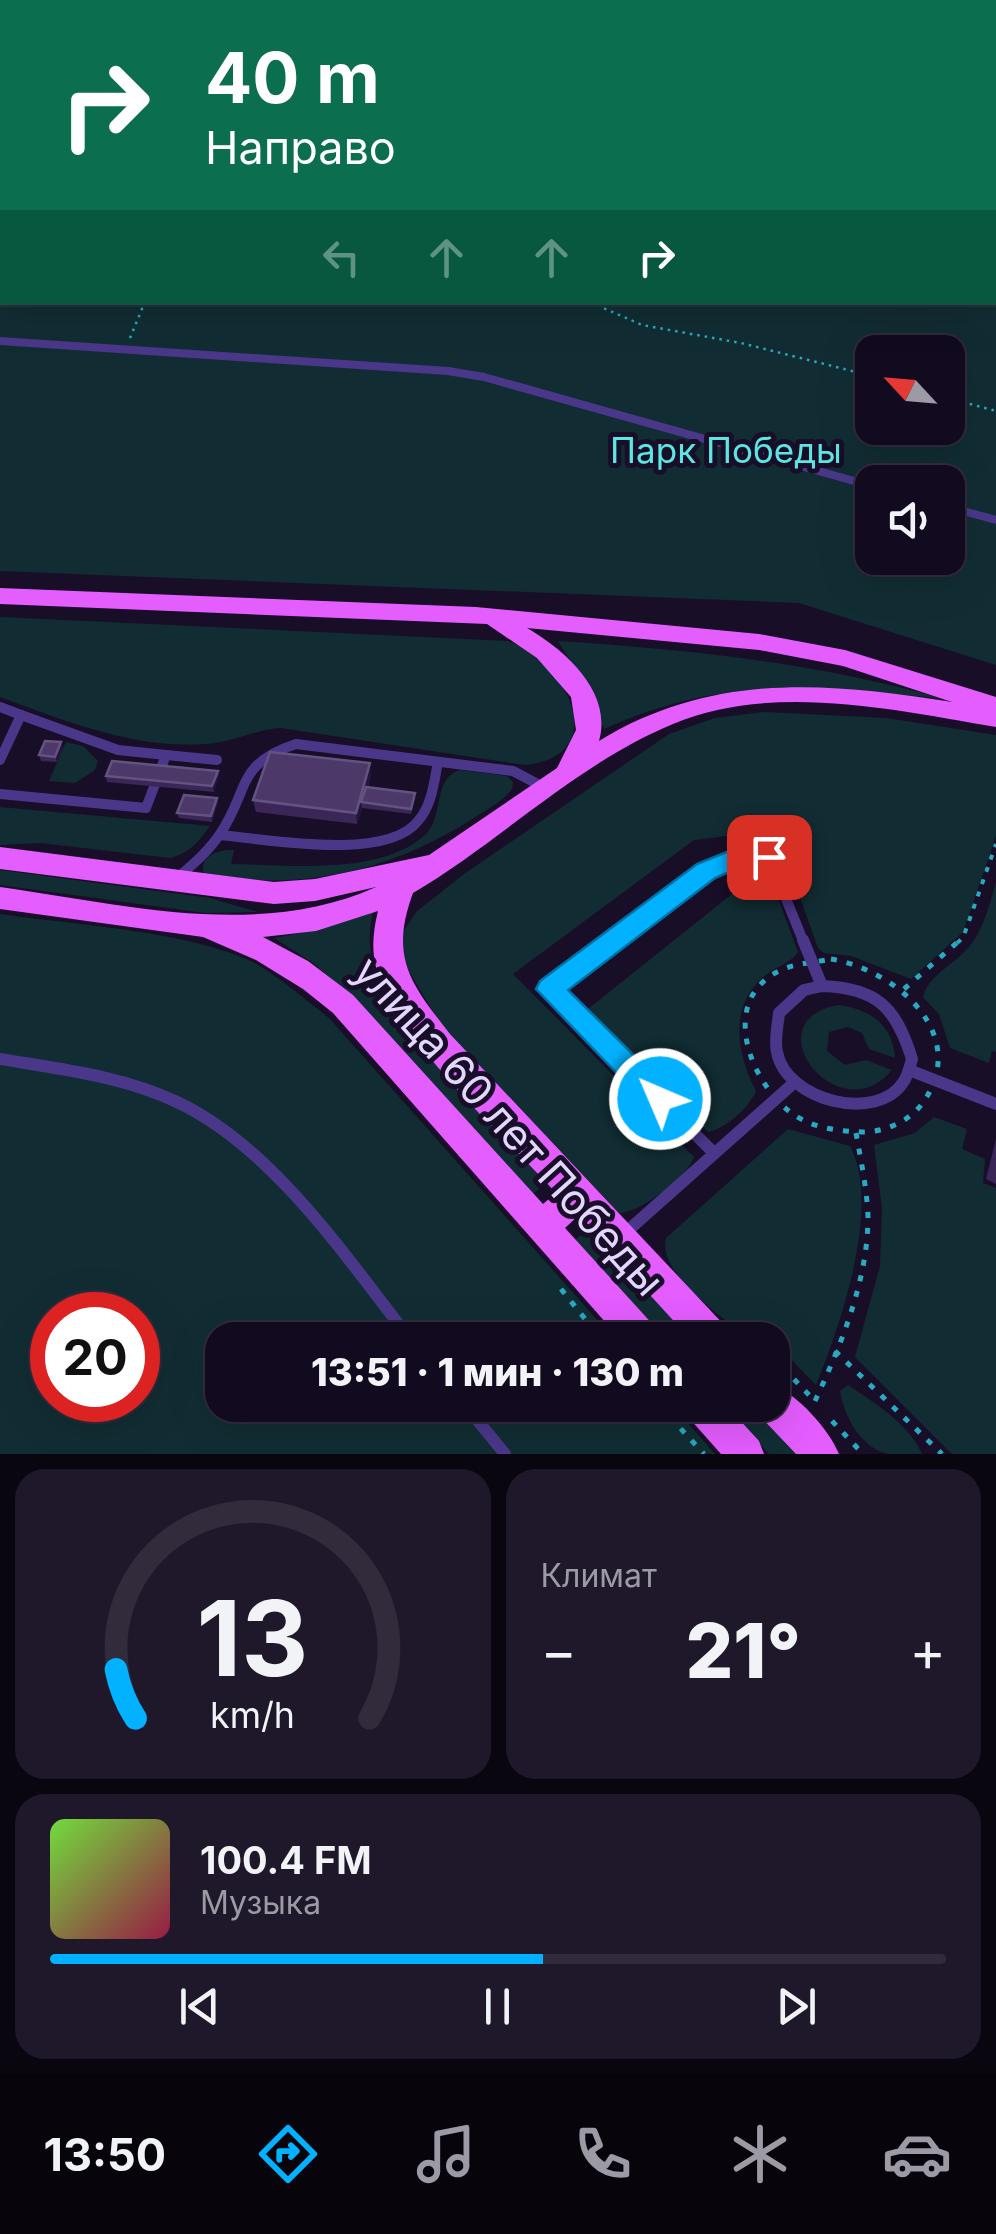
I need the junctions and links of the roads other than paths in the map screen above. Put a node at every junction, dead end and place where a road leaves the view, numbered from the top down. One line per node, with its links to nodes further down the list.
1 (0, 341): 2 (lane)
2 (855, 481)
3 (965, 511): 4 (lane)
4 (996, 520)
5 (0, 596): 6 (main road)
6 (476, 615): 7 (main road); 15 (main road)
7 (996, 706)
8 (0, 707): 9 (lane)
9 (22, 715): 11 (lane); 12 (lane)
10 (996, 718): 15 (main road)
11 (166, 755): 13 (lane); 16 (lane)
12 (0, 760)
13 (217, 760)
14 (438, 762): 15 (lane); 17 (lane); 17 (lane)
15 (556, 784): 19 (main road)
16 (0, 794)
17 (220, 835): 20 (lane)
18 (0, 858): 20 (main road)
19 (444, 858): 20 (main road); 21 (main road)
20 (176, 880)
21 (400, 890): 23 (main road); 30 (main road, улица 60 лет Победы)
22 (0, 898): 23 (main road)
23 (198, 924): 31 (main road, улица 60 лет Победы)
24 (822, 986): 26 (lane); 27 (lane); 29 (lane)
25 (0, 1059): 33 (lane)
26 (909, 1070): 27 (lane); 28 (lane)
27 (795, 1082): 29 (lane)
28 (996, 1104)
29 (714, 1154): 32 (lane)
30 (578, 1194): 31 (main road); 32 (main road, улица 60 лет Победы)
31 (542, 1227): 34 (main road, улица 60 лет Победы)
32 (620, 1238): 35 (main road, улица 60 лет Победы)
33 (396, 1322)
34 (628, 1322)
35 (698, 1322)
36 (790, 1421): 41 (main road)
37 (478, 1422): 39 (lane)
38 (717, 1422): 40 (main road)
39 (504, 1454)
40 (746, 1454)
41 (821, 1454)

